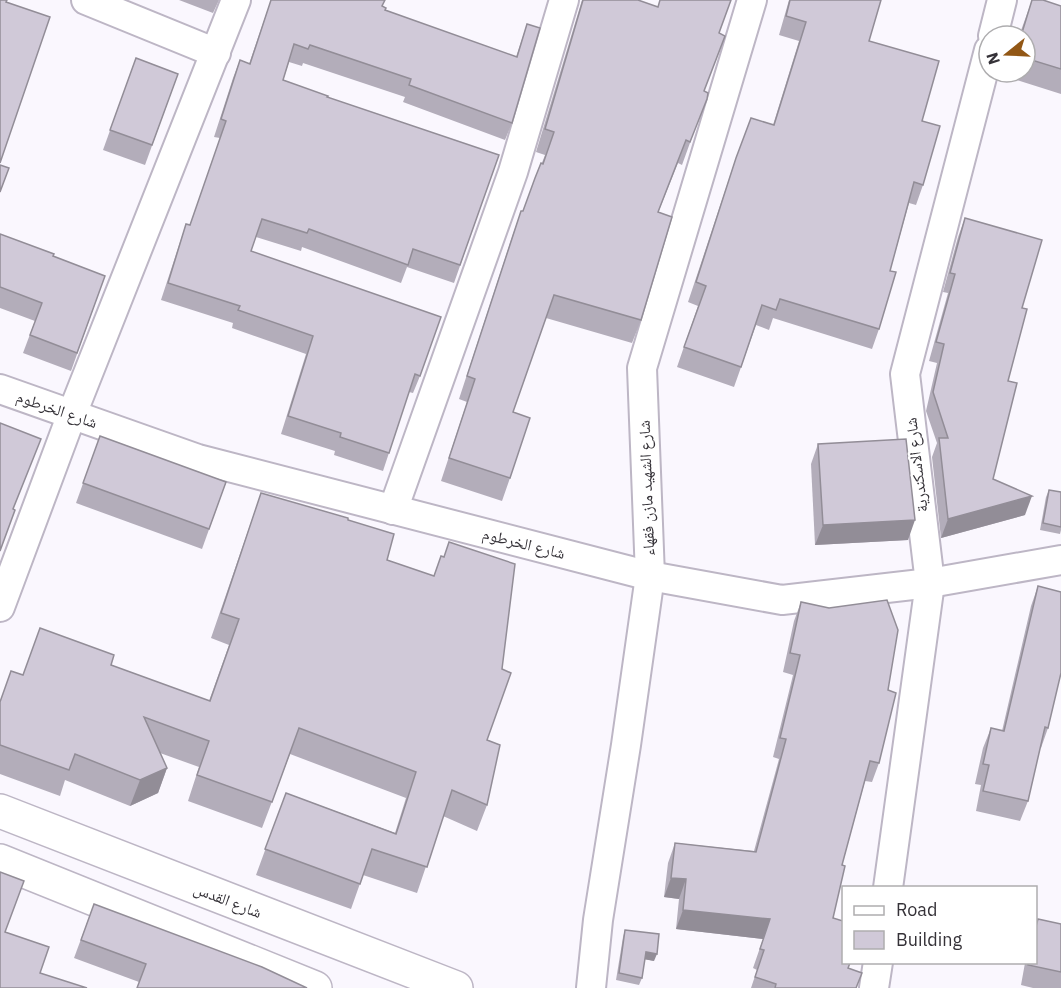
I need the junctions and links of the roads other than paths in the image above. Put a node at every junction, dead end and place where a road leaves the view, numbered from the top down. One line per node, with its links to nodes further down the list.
1 (87, 0): 7 (street)
2 (236, 0): 7 (street)
3 (564, 0): 11 (street)
4 (752, 0): 13 (street, شارع الشهيد مازن فقهاء)
5 (1002, 0): 6 (street)
6 (996, 24)
7 (216, 53): 10 (street)
8 (980, 84): 14 (street, شارع الاسكندرية)
9 (0, 389): 10 (street, شارع الخرطوم)
10 (72, 414): 11 (street, شارع الخرطوم); 15 (street)
11 (393, 510): 13 (street, شارع الخرطوم)
12 (1061, 560): 14 (street, شارع الخرطوم)
13 (650, 576): 14 (street, شارع الخرطوم); 22 (street, شارع الشهيد مازن فقهاء)
14 (930, 583): 18 (street, شارع الاسكندرية)
15 (0, 607)
16 (0, 812): 21 (main road, شارع القدس)
17 (0, 861): 20 (main road)
18 (888, 886)
19 (878, 964): 23 (street)
20 (315, 988)
21 (456, 988)
22 (591, 988)
23 (874, 988)

